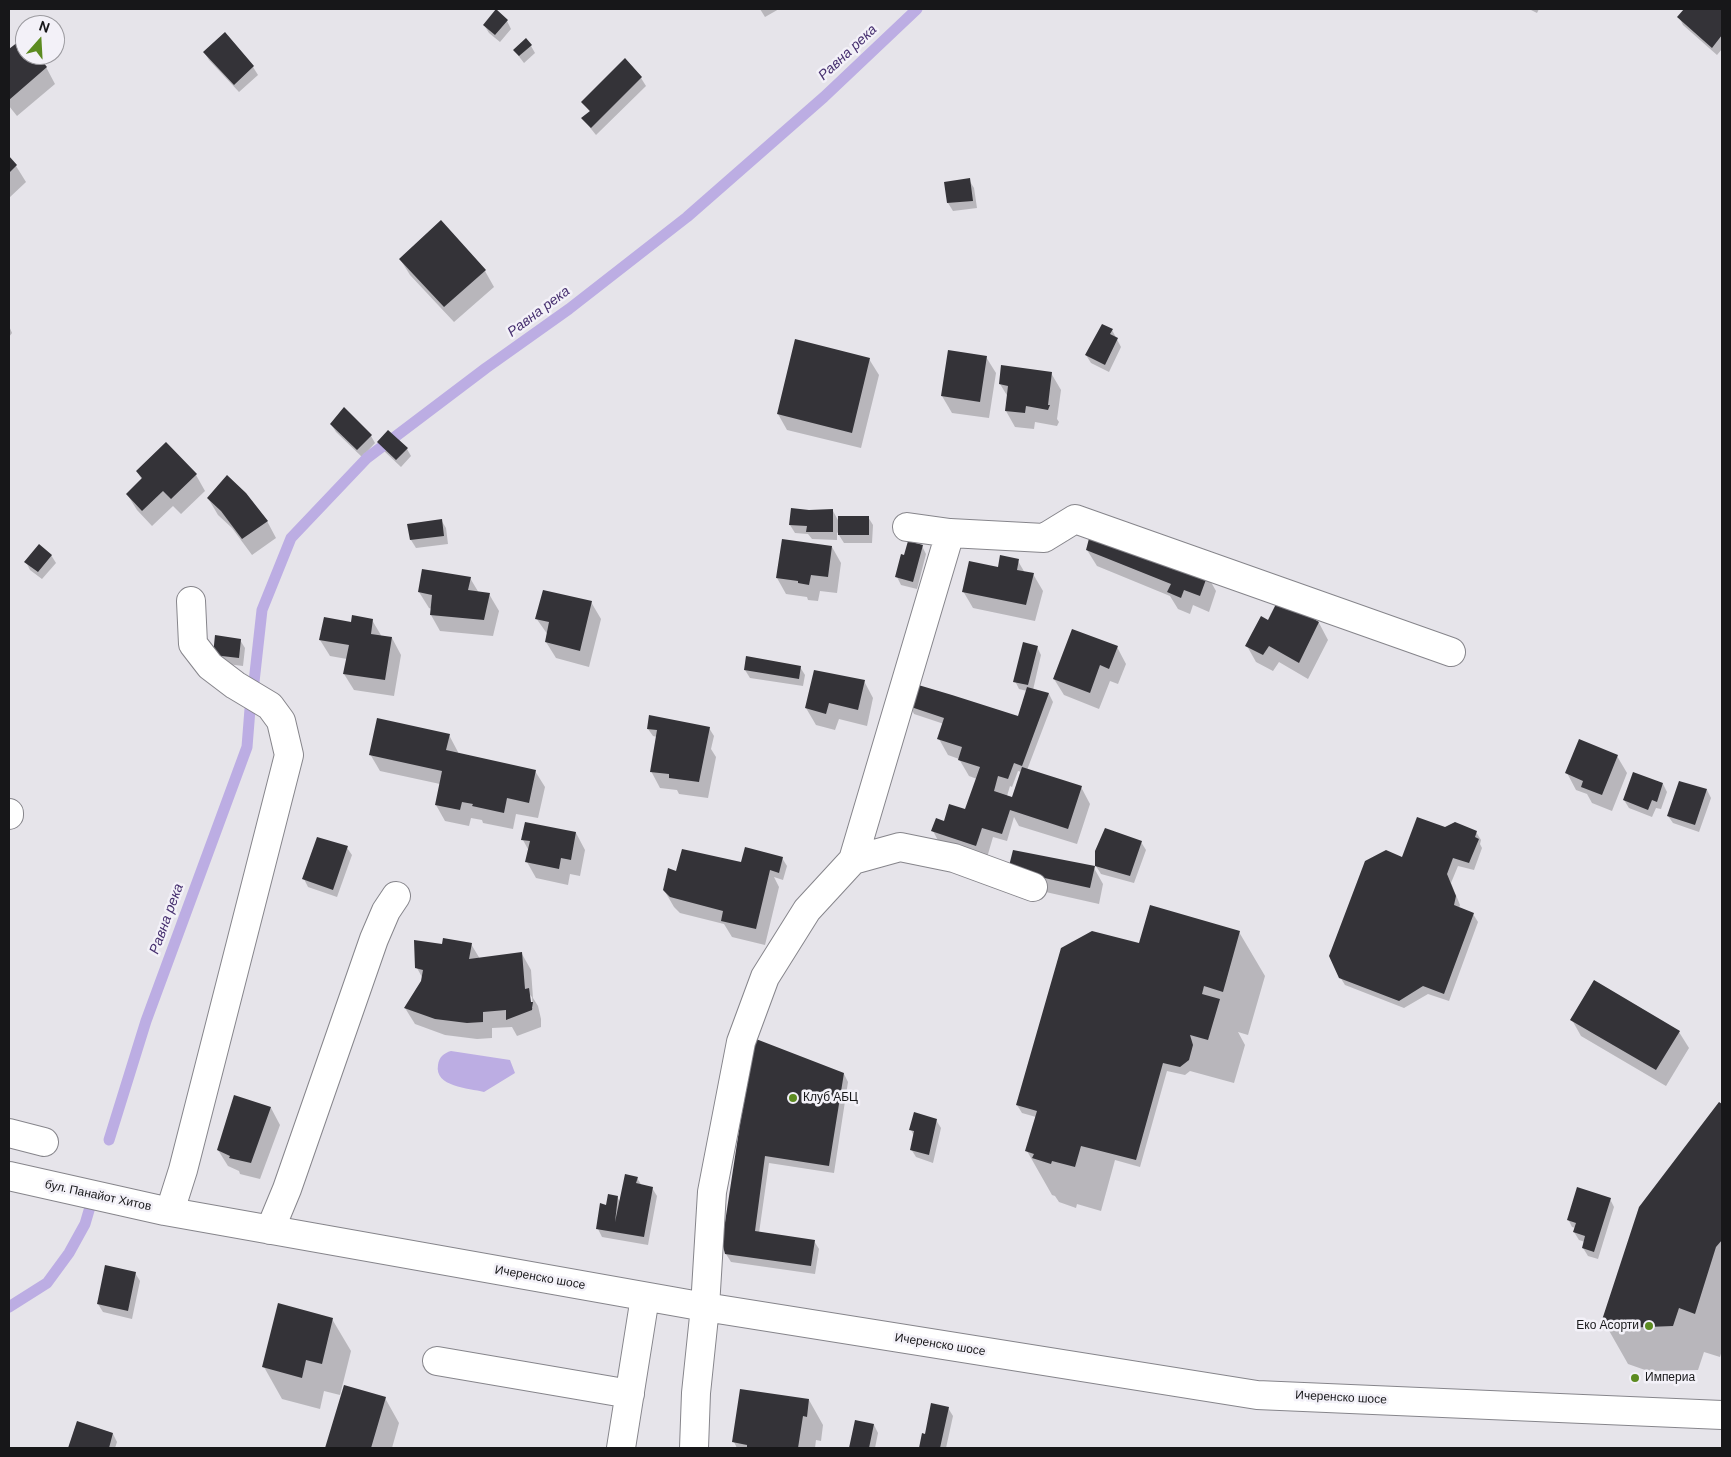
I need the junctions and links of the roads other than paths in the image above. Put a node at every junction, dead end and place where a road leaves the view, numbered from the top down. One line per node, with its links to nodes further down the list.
1 (907, 527): 2 (street)
2 (950, 533): 4 (street); 5 (street)
3 (192, 601): 11 (street)
4 (1451, 652)
5 (854, 860): 6 (street); 14 (street)
6 (1033, 886)
7 (396, 896): 12 (street)
8 (9, 1133): 9 (street)
9 (44, 1142)
10 (16, 1180): 11 (street, бул. Панайот Хитов)
11 (168, 1211): 12 (street, Ичеренско шосе)
12 (270, 1230): 13 (street, Ичеренско шосе)
13 (645, 1297): 14 (street, Ичеренско шосе); 16 (street)
14 (705, 1308): 17 (street, Ичеренско шосе); 19 (street)
15 (437, 1361): 16 (street)
16 (630, 1394): 18 (street)
17 (1722, 1415)
18 (621, 1448)
19 (694, 1448)

